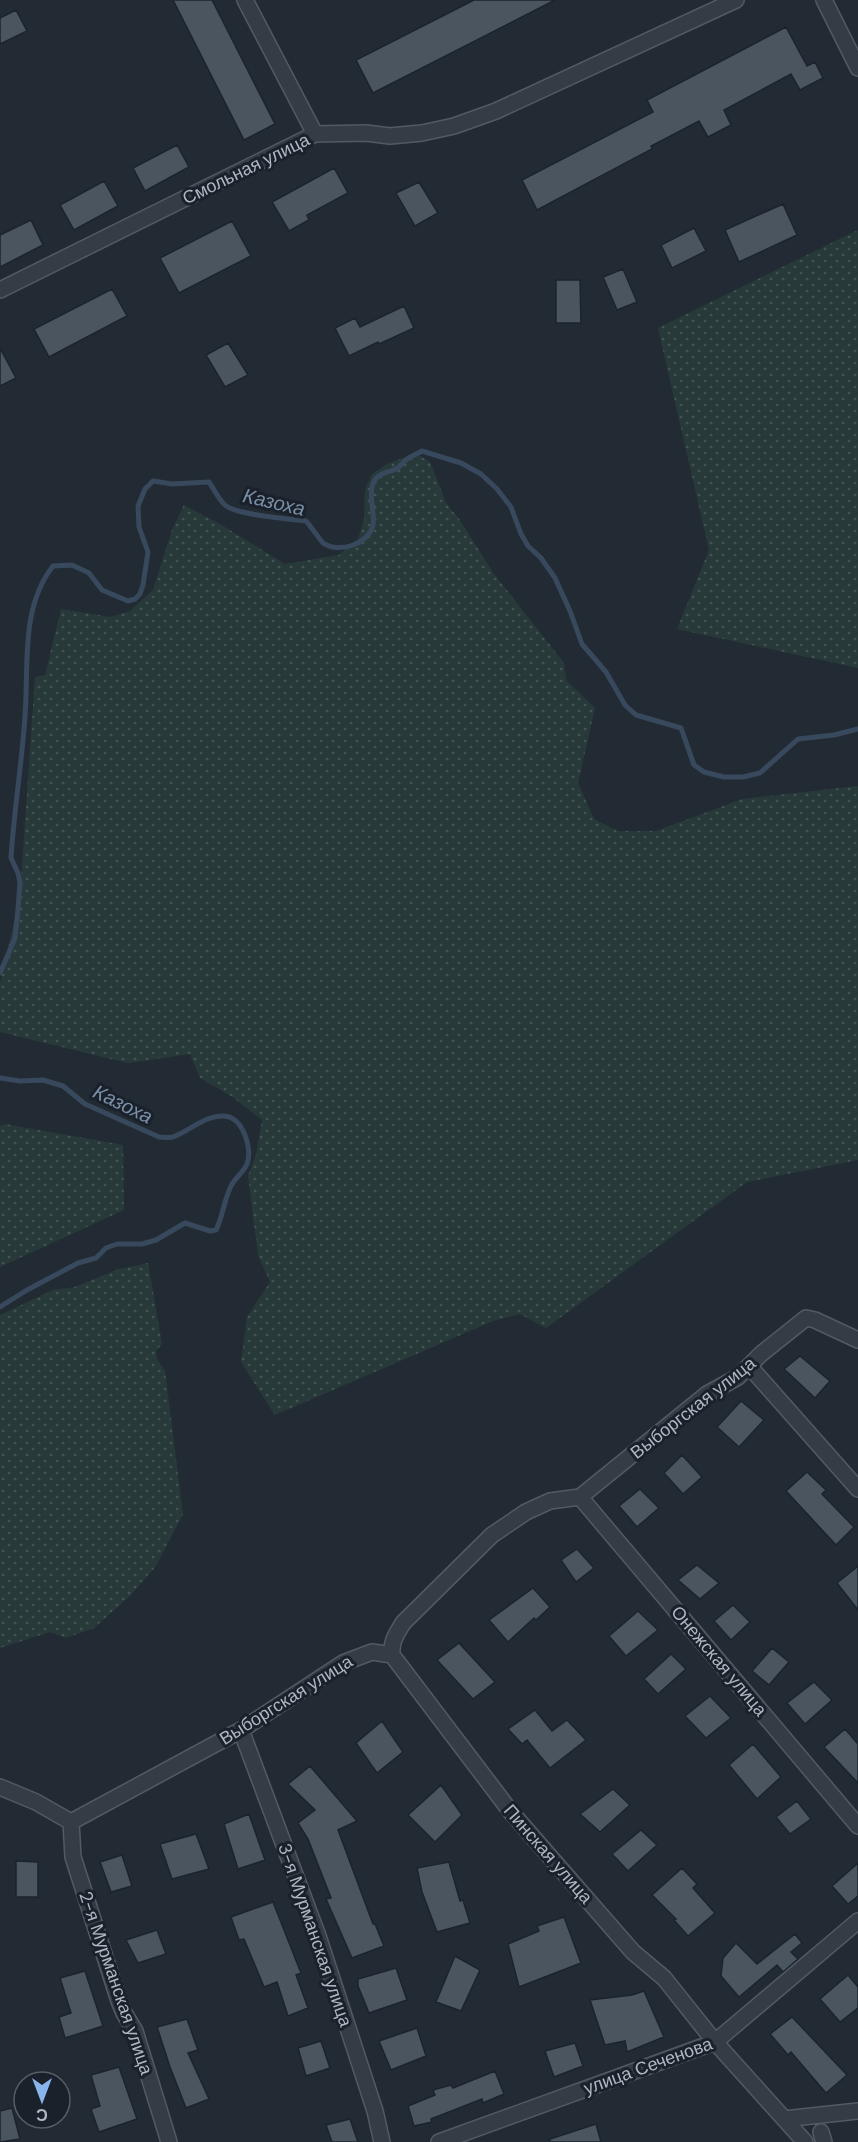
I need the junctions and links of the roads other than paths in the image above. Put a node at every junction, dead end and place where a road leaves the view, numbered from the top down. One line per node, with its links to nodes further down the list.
1 (246, 0): 5 (street)
2 (736, 0): 5 (street, Смольная улица)
3 (824, 0): 4 (street)
4 (858, 68)
5 (315, 134): 6 (street, Смольная улица)
6 (0, 290)
7 (858, 1340): 8 (street, Выборгская улица)
8 (748, 1366): 9 (street); 10 (street, Выборгская улица)
9 (858, 1489)
10 (580, 1497): 11 (street); 15 (street, Онежская улица)
11 (392, 1655): 12 (street, Выборгская улица); 17 (street, Пинская улица)
12 (241, 1730): 14 (street, Выборгская улица); 21 (street, 3-я Мурманская улица)
13 (0, 1787): 14 (street)
14 (70, 1822): 20 (street, 2-я Мурманская улица)
15 (858, 1826)
16 (858, 1921): 17 (street, улица Сеченова)
17 (715, 2042): 19 (street, Пинская улица); 22 (street, улица Сеченова)
18 (858, 2111): 19 (street)
19 (784, 2119): 23 (street, Пинская улица)
20 (169, 2142)
21 (382, 2142)
22 (439, 2142)
23 (805, 2142)

